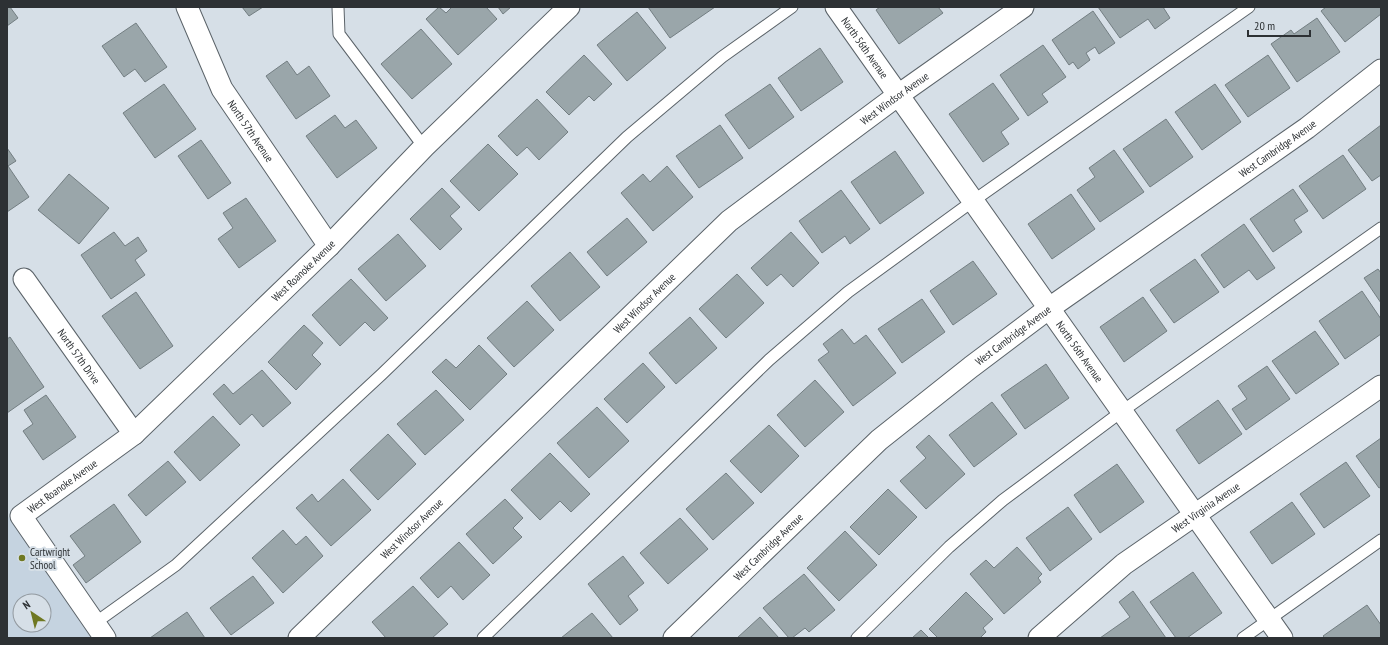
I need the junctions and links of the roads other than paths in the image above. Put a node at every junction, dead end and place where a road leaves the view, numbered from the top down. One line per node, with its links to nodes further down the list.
1 (187, 7): 13 (street, North 57th Avenue)
2 (338, 7): 10 (lane)
3 (569, 7): 10 (street, West Roanoke Avenue)
4 (792, 7): 22 (lane)
5 (836, 7): 9 (street, North 56th Avenue)
6 (1023, 7): 9 (street, West Windsor Avenue)
7 (1249, 7): 11 (lane)
8 (1381, 70): 15 (street, West Cambridge Avenue)
9 (898, 96): 11 (street, North 56th Avenue); 23 (street, West Windsor Avenue)
10 (424, 147): 13 (street, West Roanoke Avenue)
11 (973, 201): 15 (street, North 56th Avenue); 24 (lane)
12 (1381, 228): 17 (lane)
13 (329, 246): 18 (street, West Roanoke Avenue)
14 (24, 279): 18 (street, North 57th Drive)
15 (1048, 309): 17 (street, North 56th Avenue); 25 (street, West Cambridge Avenue)
16 (1381, 386): 19 (street, West Virginia Avenue)
17 (1121, 412): 19 (street, North 56th Avenue); 26 (lane)
18 (134, 434): 22 (street, West Roanoke Avenue)
19 (1194, 514): 21 (street, North 56th Avenue); 27 (street, West Virginia Avenue)
20 (1381, 540): 21 (lane)
21 (1269, 619): 28 (lane); 29 (street, North 56th Avenue)
22 (100, 630)
23 (299, 638)
24 (483, 638)
25 (674, 638)
26 (857, 638)
27 (1038, 638)
28 (1243, 638)
29 (1282, 638)

